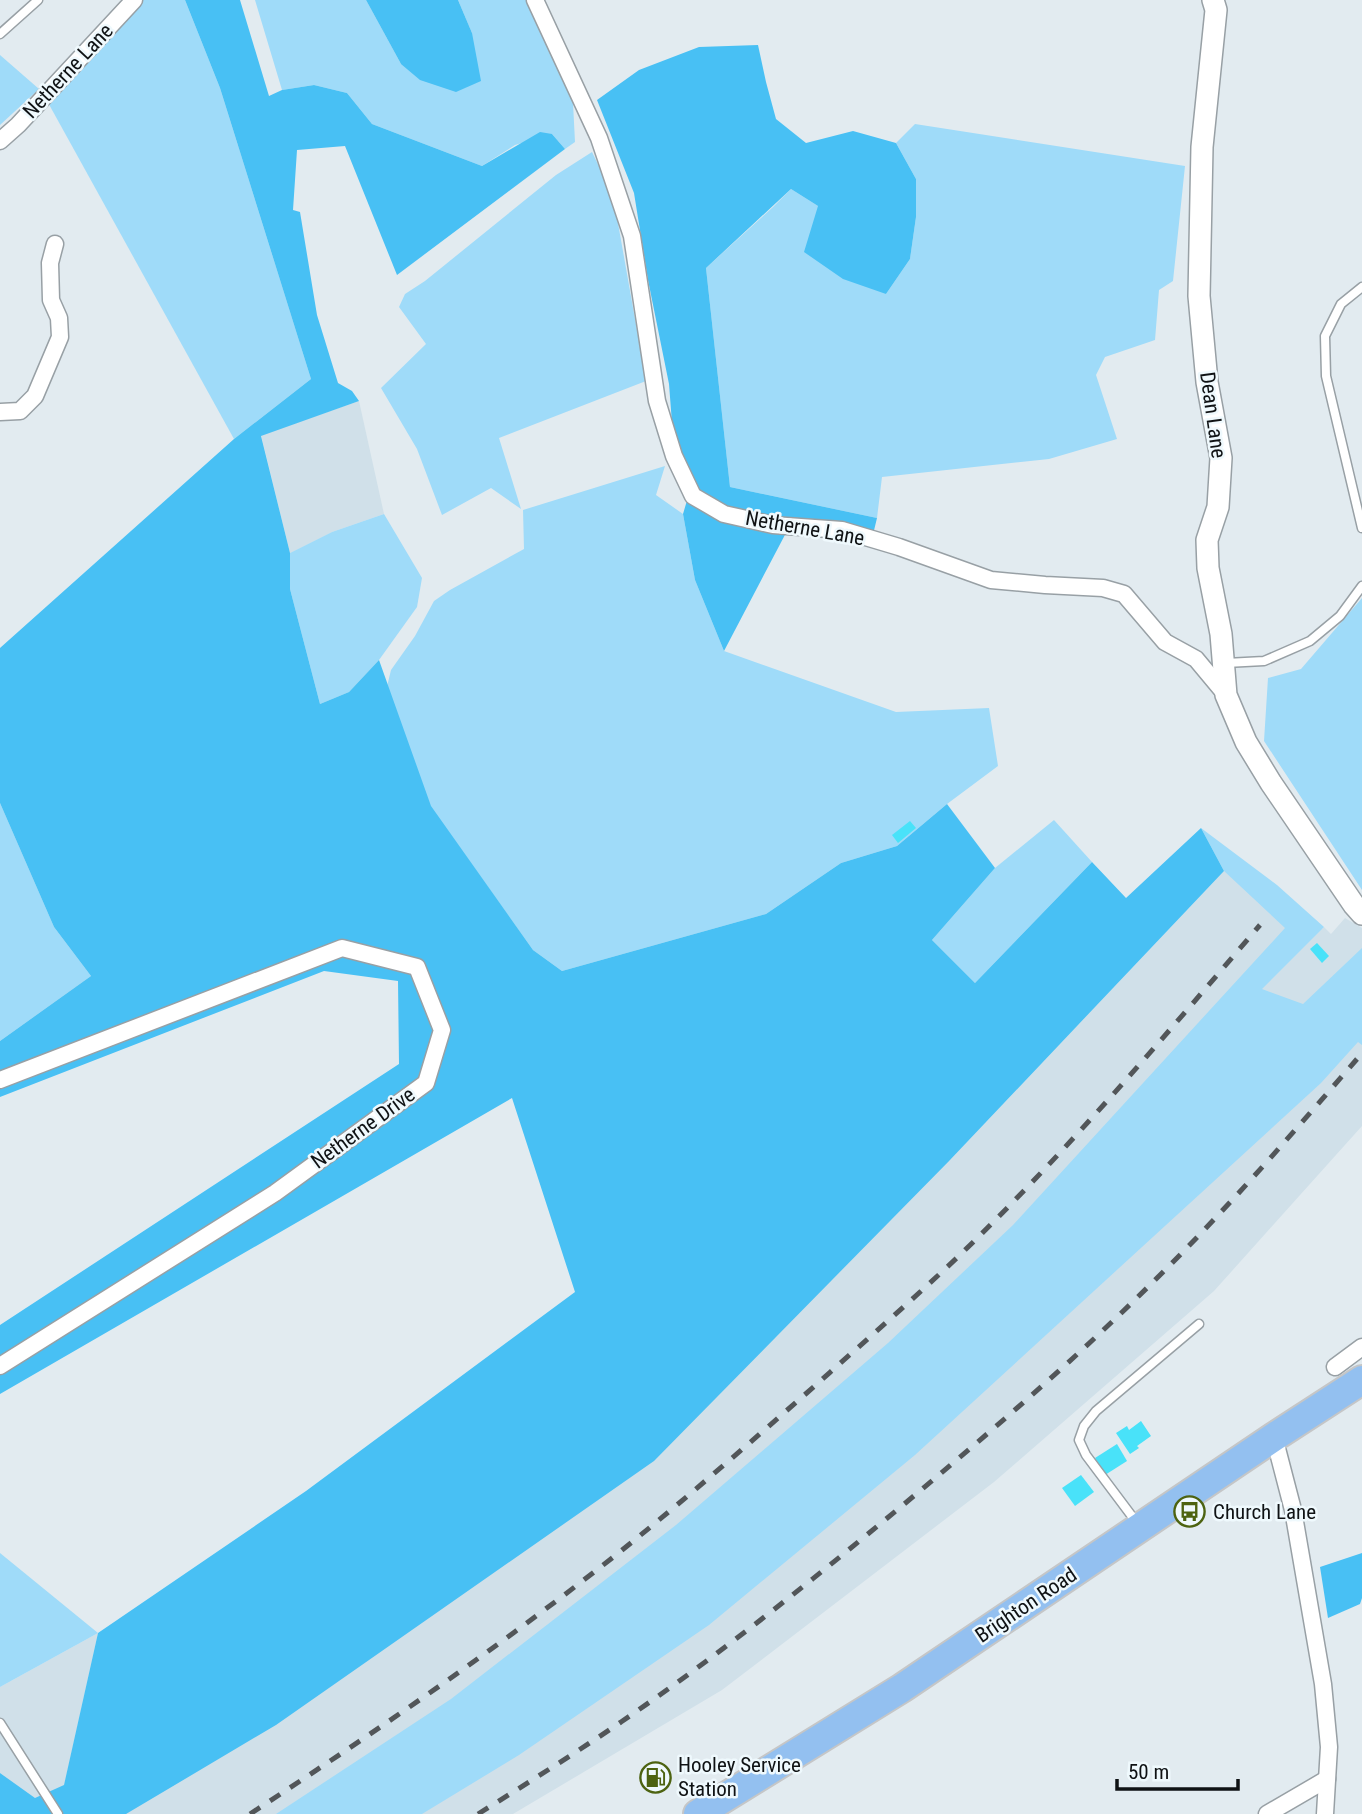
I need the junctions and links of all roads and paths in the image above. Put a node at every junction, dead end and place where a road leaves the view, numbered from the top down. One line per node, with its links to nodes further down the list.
1 (38, 0): 5 (lane)
2 (134, 0): 6 (street, Netherne Lane)
3 (535, 0): 13 (street, Netherne Lane)
4 (1213, 0): 12 (street, Dean Lane)
5 (0, 34)
6 (0, 141)
7 (55, 244): 9 (street)
8 (1362, 287): 10 (lane)
9 (0, 412)
10 (1362, 528)
11 (1362, 586): 12 (lane)
12 (1223, 663): 13 (street, Dean Lane)
13 (1226, 695): 14 (street, Dean Lane)
14 (1362, 914)
15 (0, 1080): 18 (street, Netherne Drive)
16 (1199, 1324): 21 (lane)
17 (1362, 1348): 19 (street, Brighton Road)
18 (0, 1366)
19 (1352, 1378): 20 (highway, Brighton Road)
20 (1274, 1437): 21 (highway, Brighton Road); 23 (street)
21 (1140, 1528): 25 (highway, Brighton Road)
22 (0, 1723): 24 (lane)
23 (1327, 1779): 26 (street); 27 (street)
24 (58, 1814)
25 (698, 1814)
26 (1267, 1814)
27 (1325, 1814)

